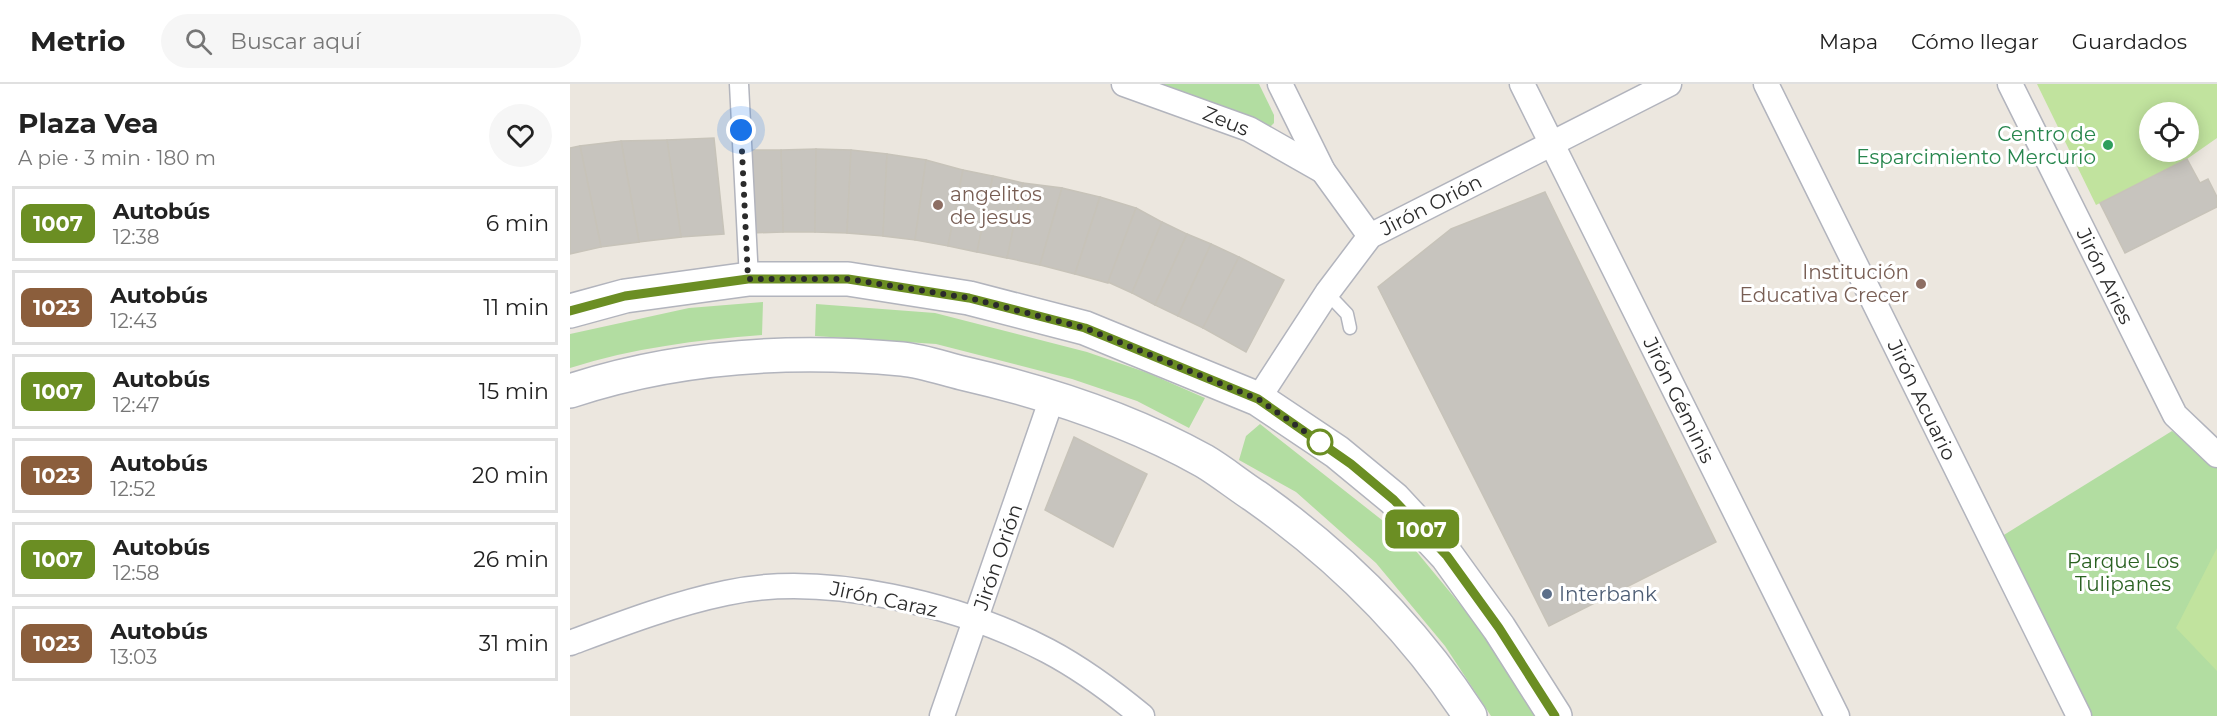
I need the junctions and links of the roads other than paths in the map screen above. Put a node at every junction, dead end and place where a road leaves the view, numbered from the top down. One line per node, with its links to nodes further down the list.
1 (739, 84): 11 (street)
2 (1125, 84): 9 (street, Zeus)
3 (1280, 84): 9 (street)
4 (1522, 84): 8 (street, Jirón Géminis)
5 (1670, 84): 8 (street, Jirón Orión)
6 (1766, 84): 26 (street, Jirón Acuario)
7 (2010, 84): 18 (street, Jirón Aries)
8 (1552, 144): 10 (street, Jirón Orión); 25 (street, Jirón Géminis)
9 (1323, 171): 10 (street)
10 (1370, 236): 12 (street, Jirón Orión)
11 (748, 279): 13 (main road); 17 (main road)
12 (1327, 293): 14 (lane); 17 (street, Jirón Orión)
13 (570, 311)
14 (1350, 328)
15 (570, 391): 16 (main road)
16 (1052, 398): 19 (street, Jirón Orión); 23 (main road)
17 (1258, 399): 24 (main road)
18 (2217, 455)
19 (976, 621): 20 (street, Jirón Caraz); 21 (street, Jirón Orión); 22 (street, Jirón Caraz)
20 (570, 644)
21 (942, 716)
22 (1142, 716)
23 (1470, 716)
24 (1555, 716)
25 (1837, 716)
26 (2079, 716)

